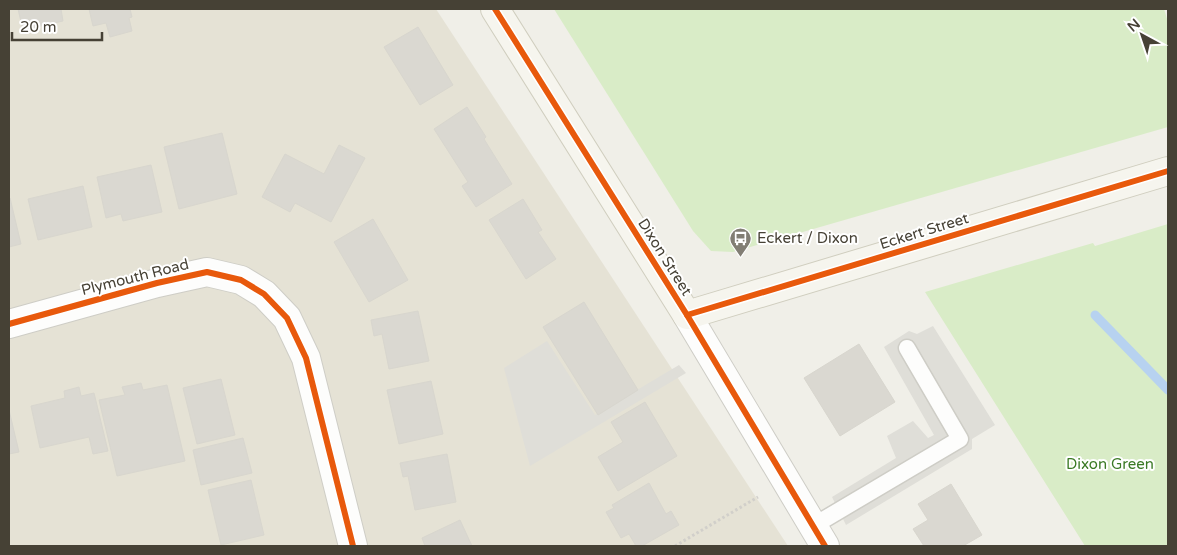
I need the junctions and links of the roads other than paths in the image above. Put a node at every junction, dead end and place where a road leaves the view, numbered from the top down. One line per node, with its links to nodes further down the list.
1 (495, 9): 3 (street, Dixon Street)
2 (1168, 171): 3 (street, Eckert Street)
3 (687, 315): 6 (street, Dixon Street)
4 (9, 324): 7 (street, Plymouth Road)
5 (907, 348): 6 (lane)
6 (819, 536)
7 (353, 546)

